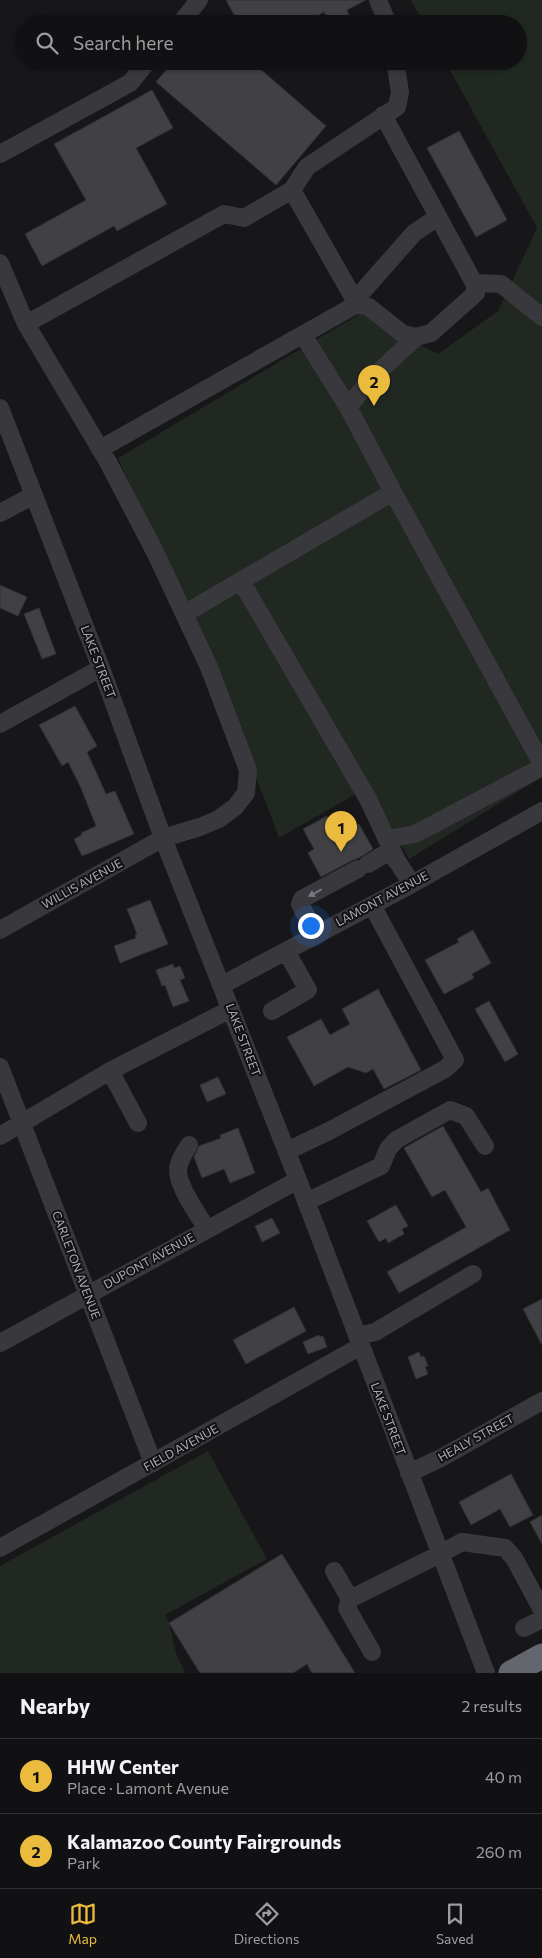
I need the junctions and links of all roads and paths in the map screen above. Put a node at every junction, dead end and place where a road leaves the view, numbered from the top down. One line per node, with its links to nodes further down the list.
1 (198, 0): 3 (street)
2 (378, 0): 4 (street)
3 (187, 15)
4 (384, 15)
5 (141, 70): 8 (street)
6 (396, 70): 7 (street)
7 (384, 115): 9 (street); 10 (street)
8 (0, 154)
9 (292, 190): 13 (street); 15 (street)
10 (438, 217): 12 (street); 13 (street)
11 (0, 263): 15 (street, WILLIS AVENUE)
12 (474, 283): 14 (street); 17 (street)
13 (356, 302): 16 (street); 17 (street)
14 (542, 317)
15 (26, 324): 20 (street, WILLIS AVENUE)
16 (303, 335): 18 (street); 20 (street)
17 (416, 337): 18 (street)
18 (348, 407): 21 (street)
19 (0, 408): 22 (street, LAKE STREET)
20 (100, 449): 25 (street, WILLIS AVENUE)
21 (393, 492): 24 (street); 28 (street)
22 (34, 495): 23 (street); 26 (street, LAKE STREET)
23 (0, 513)
24 (241, 581): 25 (street); 31 (street)
25 (184, 614): 30 (street, WILLIS AVENUE)
26 (101, 668): 27 (street); 30 (street, LAKE STREET)
27 (0, 724)
28 (542, 766): 31 (street)
29 (542, 811): 33 (street, LAMONT AVENUE)
30 (163, 838): 35 (street, WILLIS AVENUE); 38 (street, LAKE STREET)
31 (387, 839): 32 (street)
32 (397, 861): 33 (street); 36 (street, one-way to 36)
33 (412, 884): 34 (street, LAMONT AVENUE)
34 (372, 905): 36 (street, LAMONT AVENUE); 48 (street)
35 (0, 930)
36 (316, 935): 37 (street, LAMONT AVENUE)
37 (286, 951): 38 (street, LAMONT AVENUE); 40 (street)
38 (222, 985): 39 (street, LAKE STREET)
39 (231, 1009): 42 (street); 48 (street, LAKE STREET)
40 (272, 1011)
41 (0, 1067): 44 (street, CARLETON AVENUE)
42 (110, 1071): 43 (street); 44 (street)
43 (138, 1123)
44 (21, 1124): 45 (street); 53 (street, CARLETON AVENUE)
45 (0, 1136)
46 (189, 1145): 51 (street)
47 (485, 1146): 50 (street)
48 (287, 1151): 49 (street, LAKE STREET)
49 (298, 1180): 50 (street, LAKE STREET); 51 (street, DUPONT AVENUE)
50 (306, 1202): 54 (street, LAKE STREET)
51 (207, 1229): 53 (street, DUPONT AVENUE)
52 (473, 1274): 54 (street, FIELD AVENUE)
53 (88, 1295): 55 (street, DUPONT AVENUE); 57 (street, CARLETON AVENUE)
54 (359, 1341): 57 (street, FIELD AVENUE); 58 (street, LAKE STREET)
55 (0, 1343)
56 (542, 1401): 58 (street, HEALY STREET)
57 (153, 1463): 59 (street, FIELD AVENUE)
58 (409, 1474): 60 (street, LAKE STREET)
59 (0, 1548)
60 (440, 1554): 62 (street); 63 (street); 68 (street, LAKE STREET)
61 (334, 1571): 62 (street)
62 (350, 1599): 66 (street)
63 (542, 1610)
64 (542, 1619): 65 (street)
65 (524, 1628)
66 (372, 1652)
67 (542, 1656): 69 (highway)
68 (486, 1673)
69 (511, 1673)

